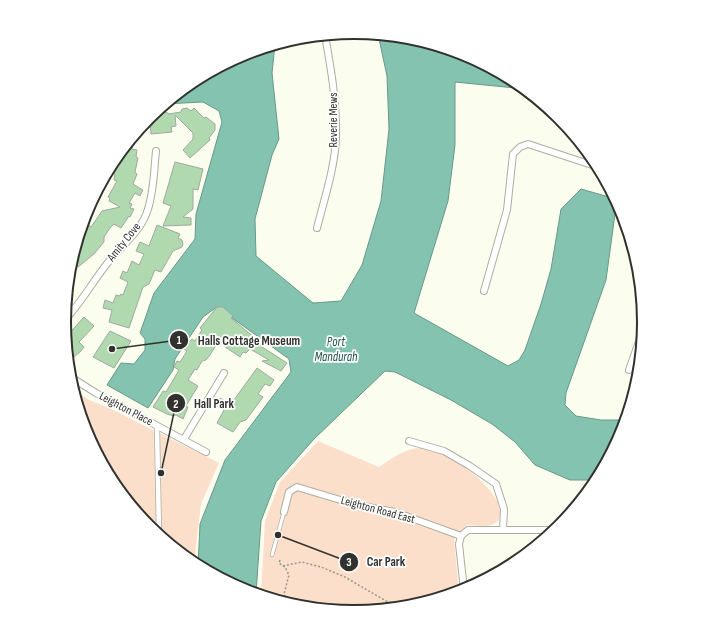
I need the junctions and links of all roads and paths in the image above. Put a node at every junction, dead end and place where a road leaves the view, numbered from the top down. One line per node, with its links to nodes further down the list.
1 (326, 41): 4 (street, Reverie Mews)
2 (156, 151): 6 (street, Amity Cove)
3 (586, 160): 5 (street)
4 (317, 228)
5 (484, 291)
6 (71, 314)
7 (635, 352): 8 (street)
8 (629, 370)
9 (224, 373): 12 (street)
10 (77, 381): 11 (street, Leighton Place)
11 (157, 426): 12 (street, Leighton Place); 16 (street)
12 (184, 438): 14 (street, Leighton Place)
13 (409, 441): 17 (street)
14 (206, 452)
15 (284, 512): 19 (street, Leighton Road East); 20 (lane, Leighton Road East)
16 (159, 527)
17 (503, 530): 18 (street); 19 (street)
18 (546, 530)
19 (461, 536): 23 (street)
20 (272, 555)
21 (280, 560): 22 (path)
22 (283, 566): 24 (path); 25 (path)
23 (463, 583)
24 (285, 596)
25 (392, 603)

